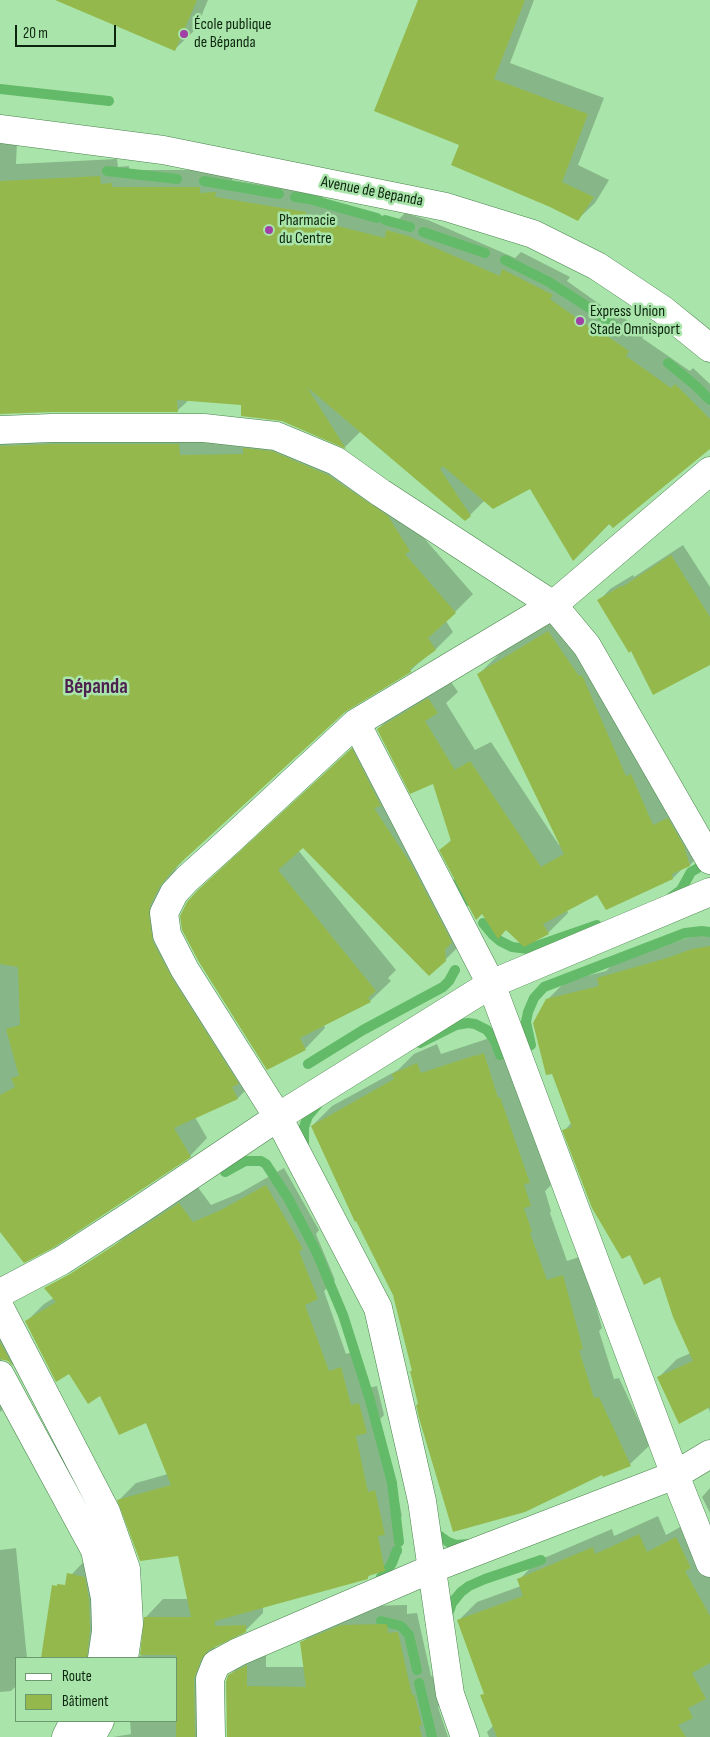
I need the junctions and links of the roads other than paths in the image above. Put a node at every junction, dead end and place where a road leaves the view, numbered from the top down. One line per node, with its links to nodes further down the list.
1 (0, 129): 2 (street, Avenue de Bepanda)
2 (710, 348)
3 (0, 430): 5 (street)
4 (710, 471): 5 (street)
5 (552, 605): 6 (street); 7 (street)
6 (356, 723): 9 (street); 10 (street)
7 (710, 860)
8 (710, 892): 9 (street)
9 (491, 984): 10 (street); 15 (street)
10 (278, 1117): 11 (street); 17 (street)
11 (0, 1293)
12 (0, 1308): 19 (street)
13 (0, 1375): 18 (street)
14 (710, 1454): 15 (street)
15 (675, 1475): 16 (street); 17 (street)
16 (710, 1563)
17 (431, 1569): 24 (street); 25 (street)
18 (102, 1657)
19 (124, 1657)
20 (74, 1722): 22 (street)
21 (99, 1722): 23 (street)
22 (66, 1737)
23 (91, 1737)
24 (211, 1737)
25 (465, 1737)

